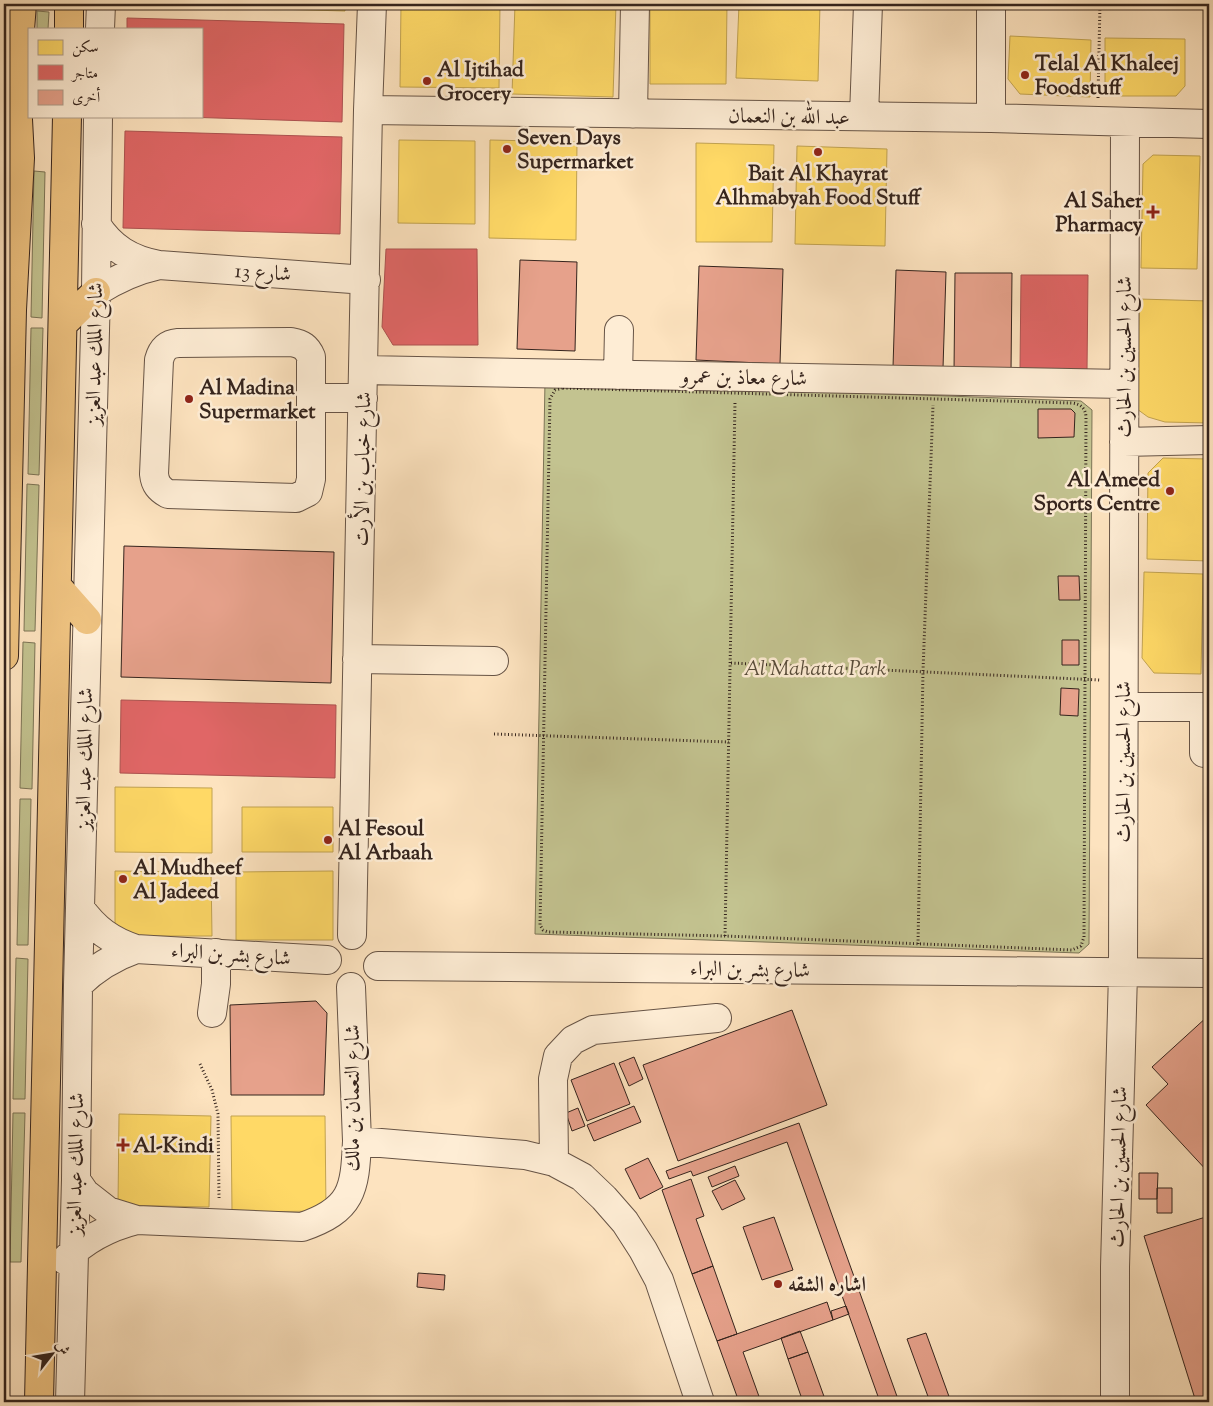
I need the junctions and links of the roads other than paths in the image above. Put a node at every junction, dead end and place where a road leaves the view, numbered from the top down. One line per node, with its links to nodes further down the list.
1 (11, 4): 9 (street)
2 (22, 4): 21 (highway)
3 (70, 4): 10 (highway)
4 (101, 4): 11 (street)
5 (372, 4): 12 (street, شارع خباب بن الأرت)
6 (635, 4): 13 (street)
7 (868, 4): 14 (street)
8 (992, 4): 17 (street)
9 (4, 19)
10 (69, 28)
11 (100, 28)
12 (368, 110): 13 (street, عبد الله بن النعمان); 24 (street, شارع خباب بن الأرت)
13 (633, 114): 14 (street, عبد الله بن النعمان)
14 (864, 116): 17 (street, عبد الله بن النعمان)
15 (67, 118): 27 (highway, شارع الملك عبد العزيز)
16 (98, 118): 22 (street, شارع الملك عبد العزيز)
17 (991, 118): 18 (street, عبد الله بن النعمان)
18 (1125, 122): 19 (street, عبد الله بن النعمان); 31 (street, شارع الحسين بن الحارث)
19 (1209, 124)
20 (4, 128): 21 (street)
21 (20, 158): 26 (highway)
22 (96, 224): 23 (street, شارع 13); 25 (street, شارع الملك عبد العزيز)
23 (159, 265): 24 (street, شارع 13); 25 (street, شارع 13)
24 (366, 280): 29 (street, شارع خباب بن الأرت)
25 (96, 292): 27 (highway); 37 (street, شارع الملك عبد العزيز)
26 (8, 312): 38 (highway)
27 (63, 324): 36 (highway, شارع الملك عبد العزيز)
28 (619, 330): 30 (street)
29 (364, 370): 30 (street, شارع معاذ بن عمرو); 33 (street, شارع خباب بن الأرت)
30 (618, 375): 31 (street, شارع معاذ بن عمرو)
31 (1124, 384): 35 (street, شارع الحسين بن الحارث)
32 (311, 398): 32 (street); 33 (street)
33 (364, 398): 39 (street, شارع خباب بن الأرت)
34 (1209, 440): 35 (street)
35 (1124, 442): 41 (street, شارع الحسين بن الحارث)
36 (58, 586): 37 (highway); 61 (highway, شارع الملك عبد العزيز)
37 (87, 620): 44 (street, شارع الملك عبد العزيز)
38 (4, 656)
39 (357, 659): 40 (street); 45 (street, شارع خباب بن الأرت)
40 (494, 661)
41 (1124, 694): 42 (street); 50 (street, شارع الحسين بن الحارث)
42 (1207, 707): 43 (street)
43 (1204, 753)
44 (80, 908): 46 (street, شارع بشر بن البراء); 52 (street, شارع الملك عبد العزيز)
45 (352, 935): 48 (street); 49 (street)
46 (136, 948): 47 (street, شارع بشر بن البراء); 52 (street, شارع بشر بن البراء)
47 (216, 954): 48 (street, شارع بشر بن البراء); 54 (street)
48 (327, 960): 53 (street)
49 (378, 966): 50 (street, شارع بشر بن البراء); 53 (street)
50 (1123, 973): 51 (street, شارع بشر بن البراء); 65 (street, شارع الحسين بن الحارث)
51 (1209, 973)
52 (78, 985): 58 (street, شارع الملك عبد العزيز)
53 (351, 987): 56 (street, شارع النعمان بن مالك)
54 (212, 1013)
55 (717, 1018): 57 (street)
56 (357, 1141): 57 (street); 59 (street, شارع النعمان بن مالك)
57 (554, 1162): 64 (street)
58 (76, 1180): 59 (street, شارع النعمان بن مالك); 60 (street, شارع الملك عبد العزيز)
59 (137, 1220): 60 (street, شارع النعمان بن مالك)
60 (73, 1251): 61 (street, شارع النعمان بن مالك); 63 (street, شارع الملك عبد العزيز)
61 (41, 1300): 62 (highway, شارع الملك عبد العزيز)
62 (39, 1402)
63 (70, 1402)
64 (700, 1402)
65 (1115, 1402)

